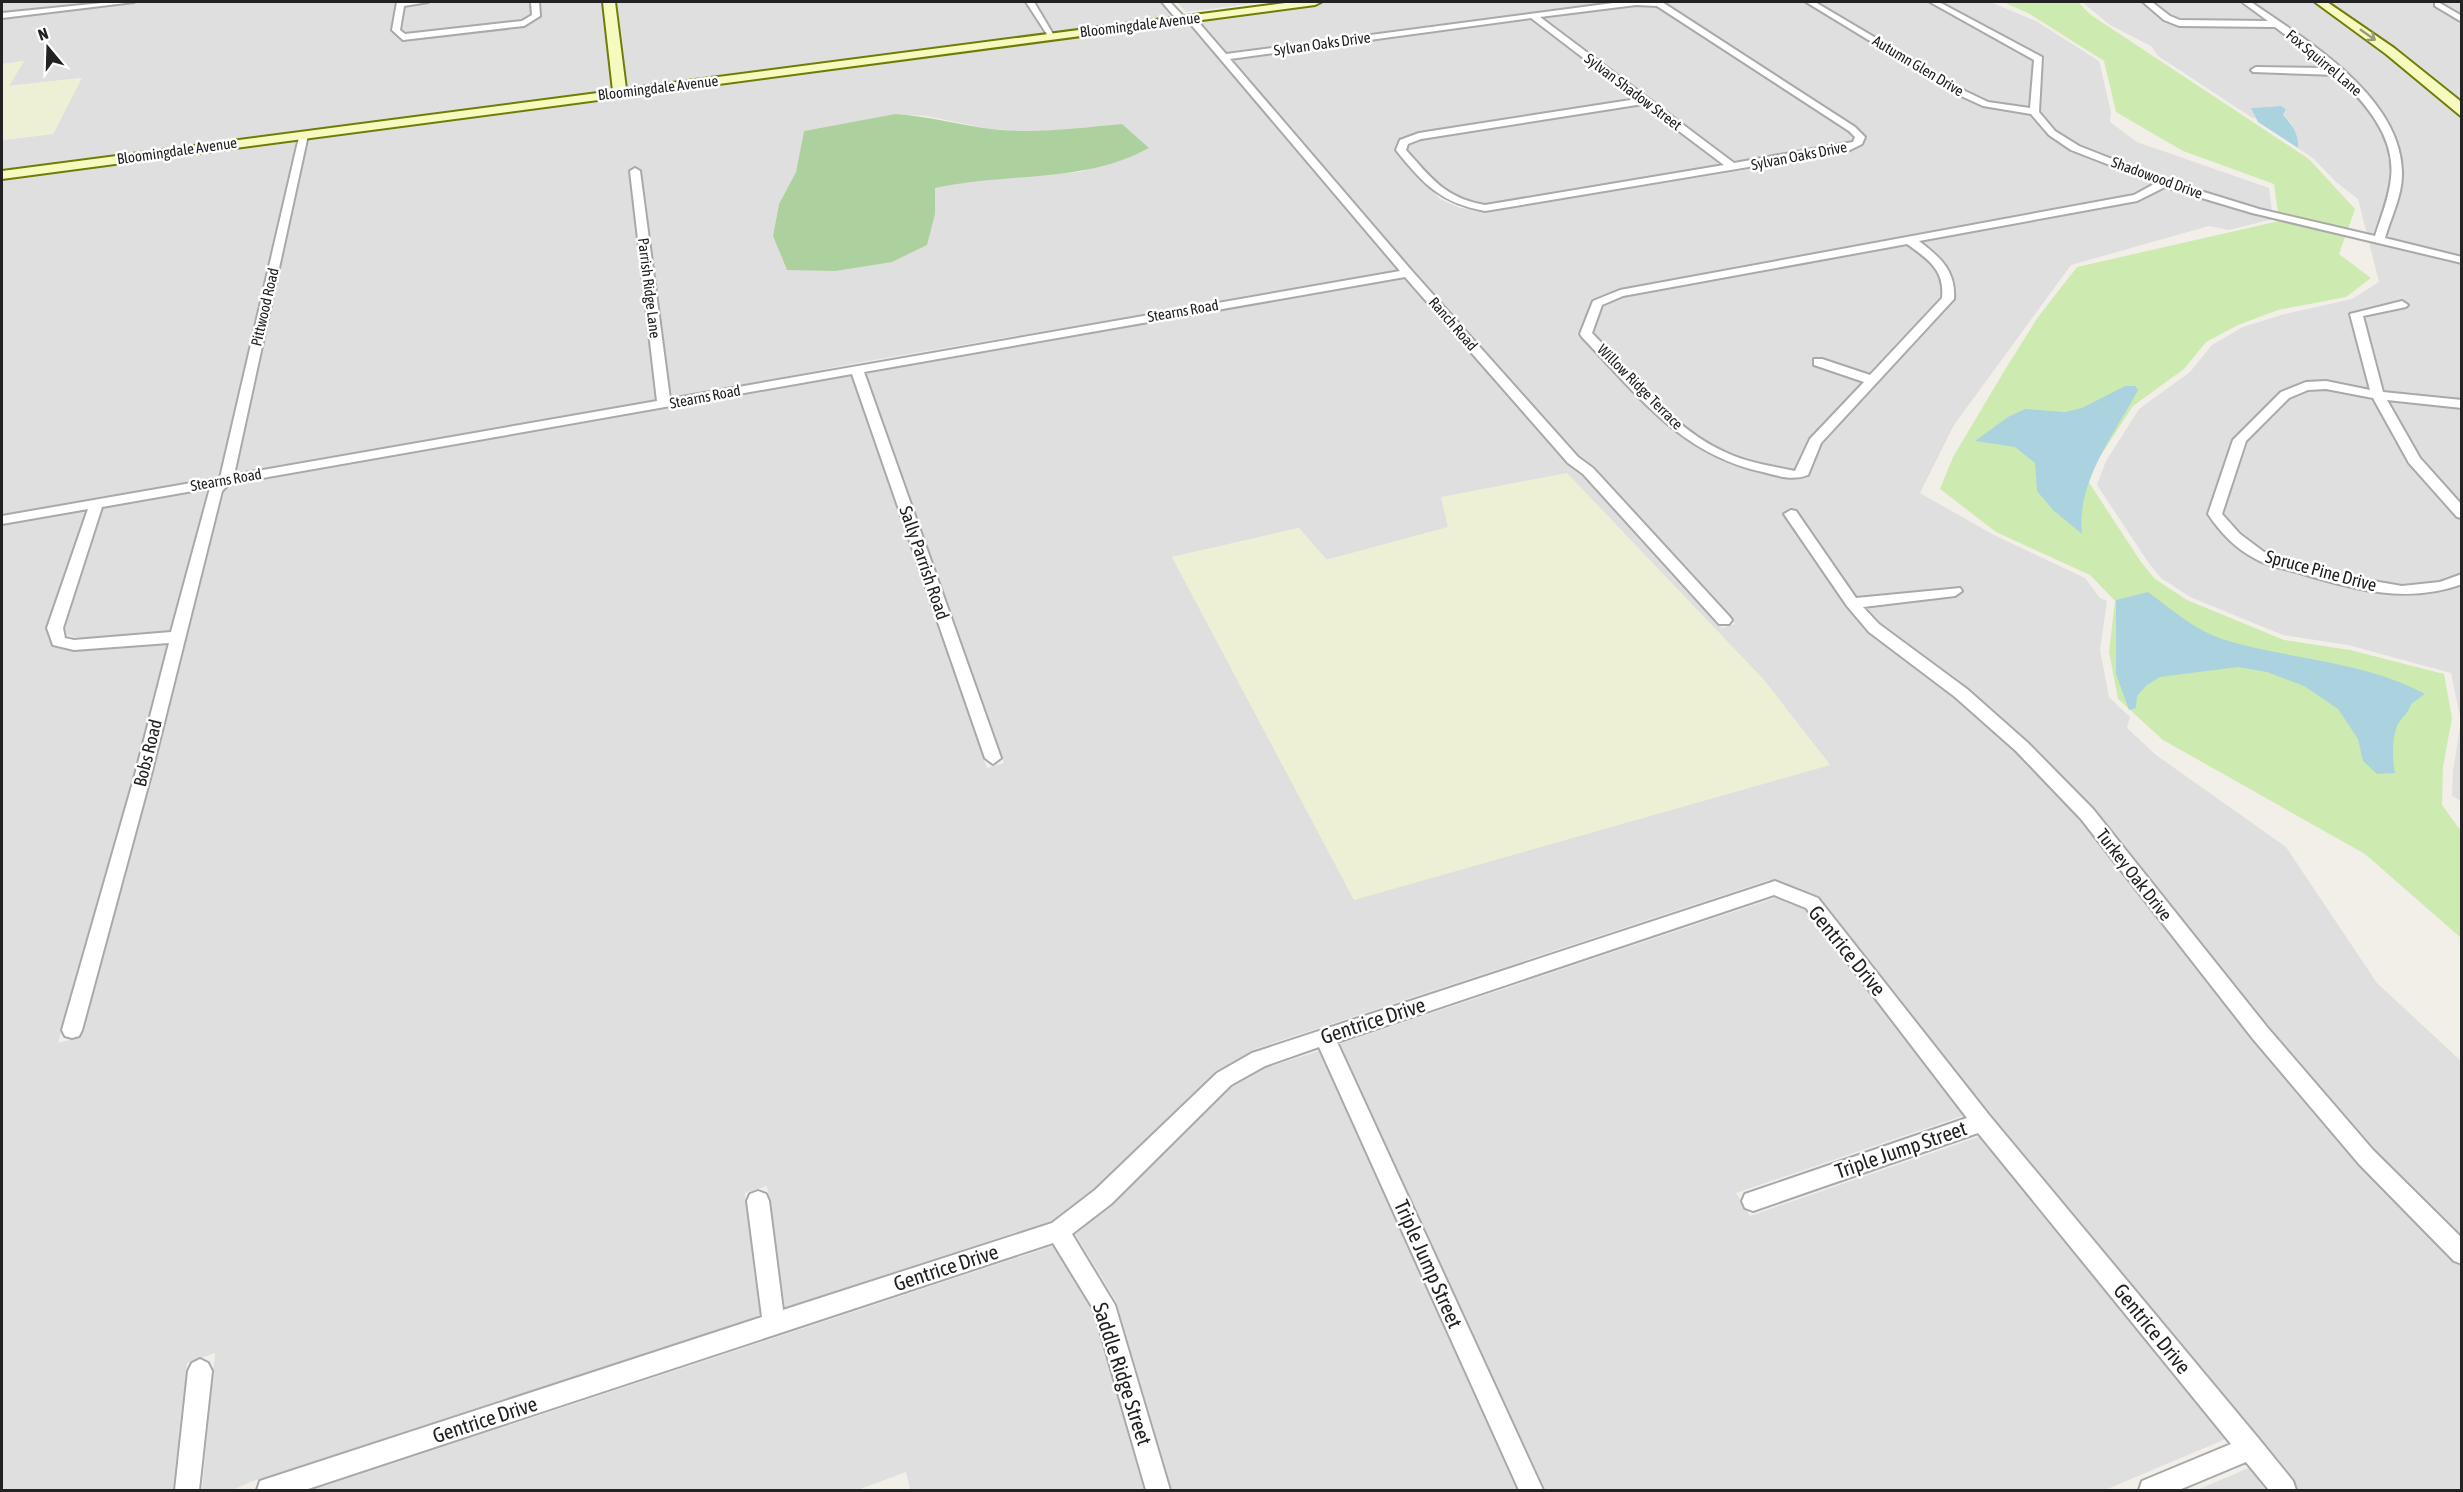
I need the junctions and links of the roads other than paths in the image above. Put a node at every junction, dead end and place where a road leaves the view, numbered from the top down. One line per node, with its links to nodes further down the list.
1 (130, 2): 16 (street)
2 (424, 2): 14 (street)
3 (535, 2): 14 (street)
4 (609, 2): 26 (street)
5 (1030, 2): 21 (street)
6 (1166, 2): 18 (street, Ranch Road)
7 (1315, 2): 18 (street, Bloomingdale Avenue)
8 (1810, 2): 29 (street, Autumn Glen Drive)
9 (1934, 2): 29 (street)
10 (2147, 2): 20 (street)
11 (2246, 2): 20 (street, Fox Squirrel Lane)
12 (2320, 2): 28 (street, one-way to 28)
13 (2338, 2): 22 (street)
14 (401, 3)
15 (2438, 4): 19 (street)
16 (2, 15)
17 (1532, 15): 23 (street, Sylvan Oaks Drive); 27 (street, Sylvan Shadow Street); 31 (street, Sylvan Oaks Drive)
18 (1186, 19): 21 (street, Bloomingdale Avenue); 23 (street, Ranch Road)
19 (2462, 20)
20 (2275, 24): 25 (street, Fox Squirrel Lane)
21 (1053, 37): 26 (street, Bloomingdale Avenue)
22 (2402, 43)
23 (1222, 57): 38 (street, Ranch Road)
24 (2256, 70): 25 (street)
25 (2337, 71): 36 (street, Fox Squirrel Lane)
26 (620, 92): 30 (street, Bloomingdale Avenue)
27 (1642, 101): 31 (street, Sylvan Shadow Street); 31 (street, Sylvan Oaks Drive)
28 (2459, 106)
29 (2034, 112): 34 (street, Shadowood Drive)
30 (303, 135): 33 (street, Bloomingdale Avenue); 46 (street, Pittwood Road)
31 (1734, 168)
32 (635, 171): 45 (street, Parrish Ridge Lane)
33 (2, 175)
34 (2164, 183): 35 (street, Willow Ridge Terrace); 36 (street, Shadowood Drive)
35 (1908, 239): 42 (street, Willow Ridge Terrace); 42 (street, Willow Ridge Terrace)
36 (2379, 241): 37 (street, Shadowood Drive)
37 (2462, 260)
38 (1408, 273): 41 (street, Stearns Road); 54 (street, Ranch Road)
39 (2402, 305): 43 (street)
40 (1818, 362): 42 (street)
41 (856, 368): 45 (street, Stearns Road); 56 (street, Sally Parrish Road)
42 (1872, 381)
43 (2378, 395): 44 (street, Spruce Pine Drive); 49 (street); 51 (street, Spruce Pine Drive)
44 (2462, 404)
45 (664, 405): 46 (street, Stearns Road)
46 (226, 480): 47 (street, Stearns Road); 55 (street, Bobs Road)
47 (97, 502): 50 (street, Stearns Road); 55 (street)
48 (1791, 514): 53 (street, Turkey Oak Drive)
49 (2462, 514)
50 (2, 519)
51 (2462, 579)
52 (1955, 591): 53 (street)
53 (1852, 603): 63 (street, Turkey Oak Drive)
54 (1724, 620)
55 (178, 637): 57 (street, Bobs Road)
56 (993, 758)
57 (72, 1030)
58 (1324, 1038): 59 (street, Gentrice Drive); 62 (street, Gentrice Drive); 70 (street, Triple Jump Street)
59 (1982, 1122): 61 (street, Triple Jump Street); 66 (street, Gentrice Drive)
60 (758, 1201): 64 (street)
61 (1753, 1201)
62 (1058, 1231): 64 (street, Gentrice Drive); 69 (street, Saddle Ridge Street)
63 (2462, 1254)
64 (774, 1325): 68 (street, Gentrice Drive)
65 (200, 1371): 67 (street)
66 (2250, 1448): 71 (street); 72 (street, Gentrice Drive)
67 (187, 1491)
68 (269, 1491)
69 (1158, 1491)
70 (1531, 1491)
71 (2151, 1491)
72 (2284, 1491)

